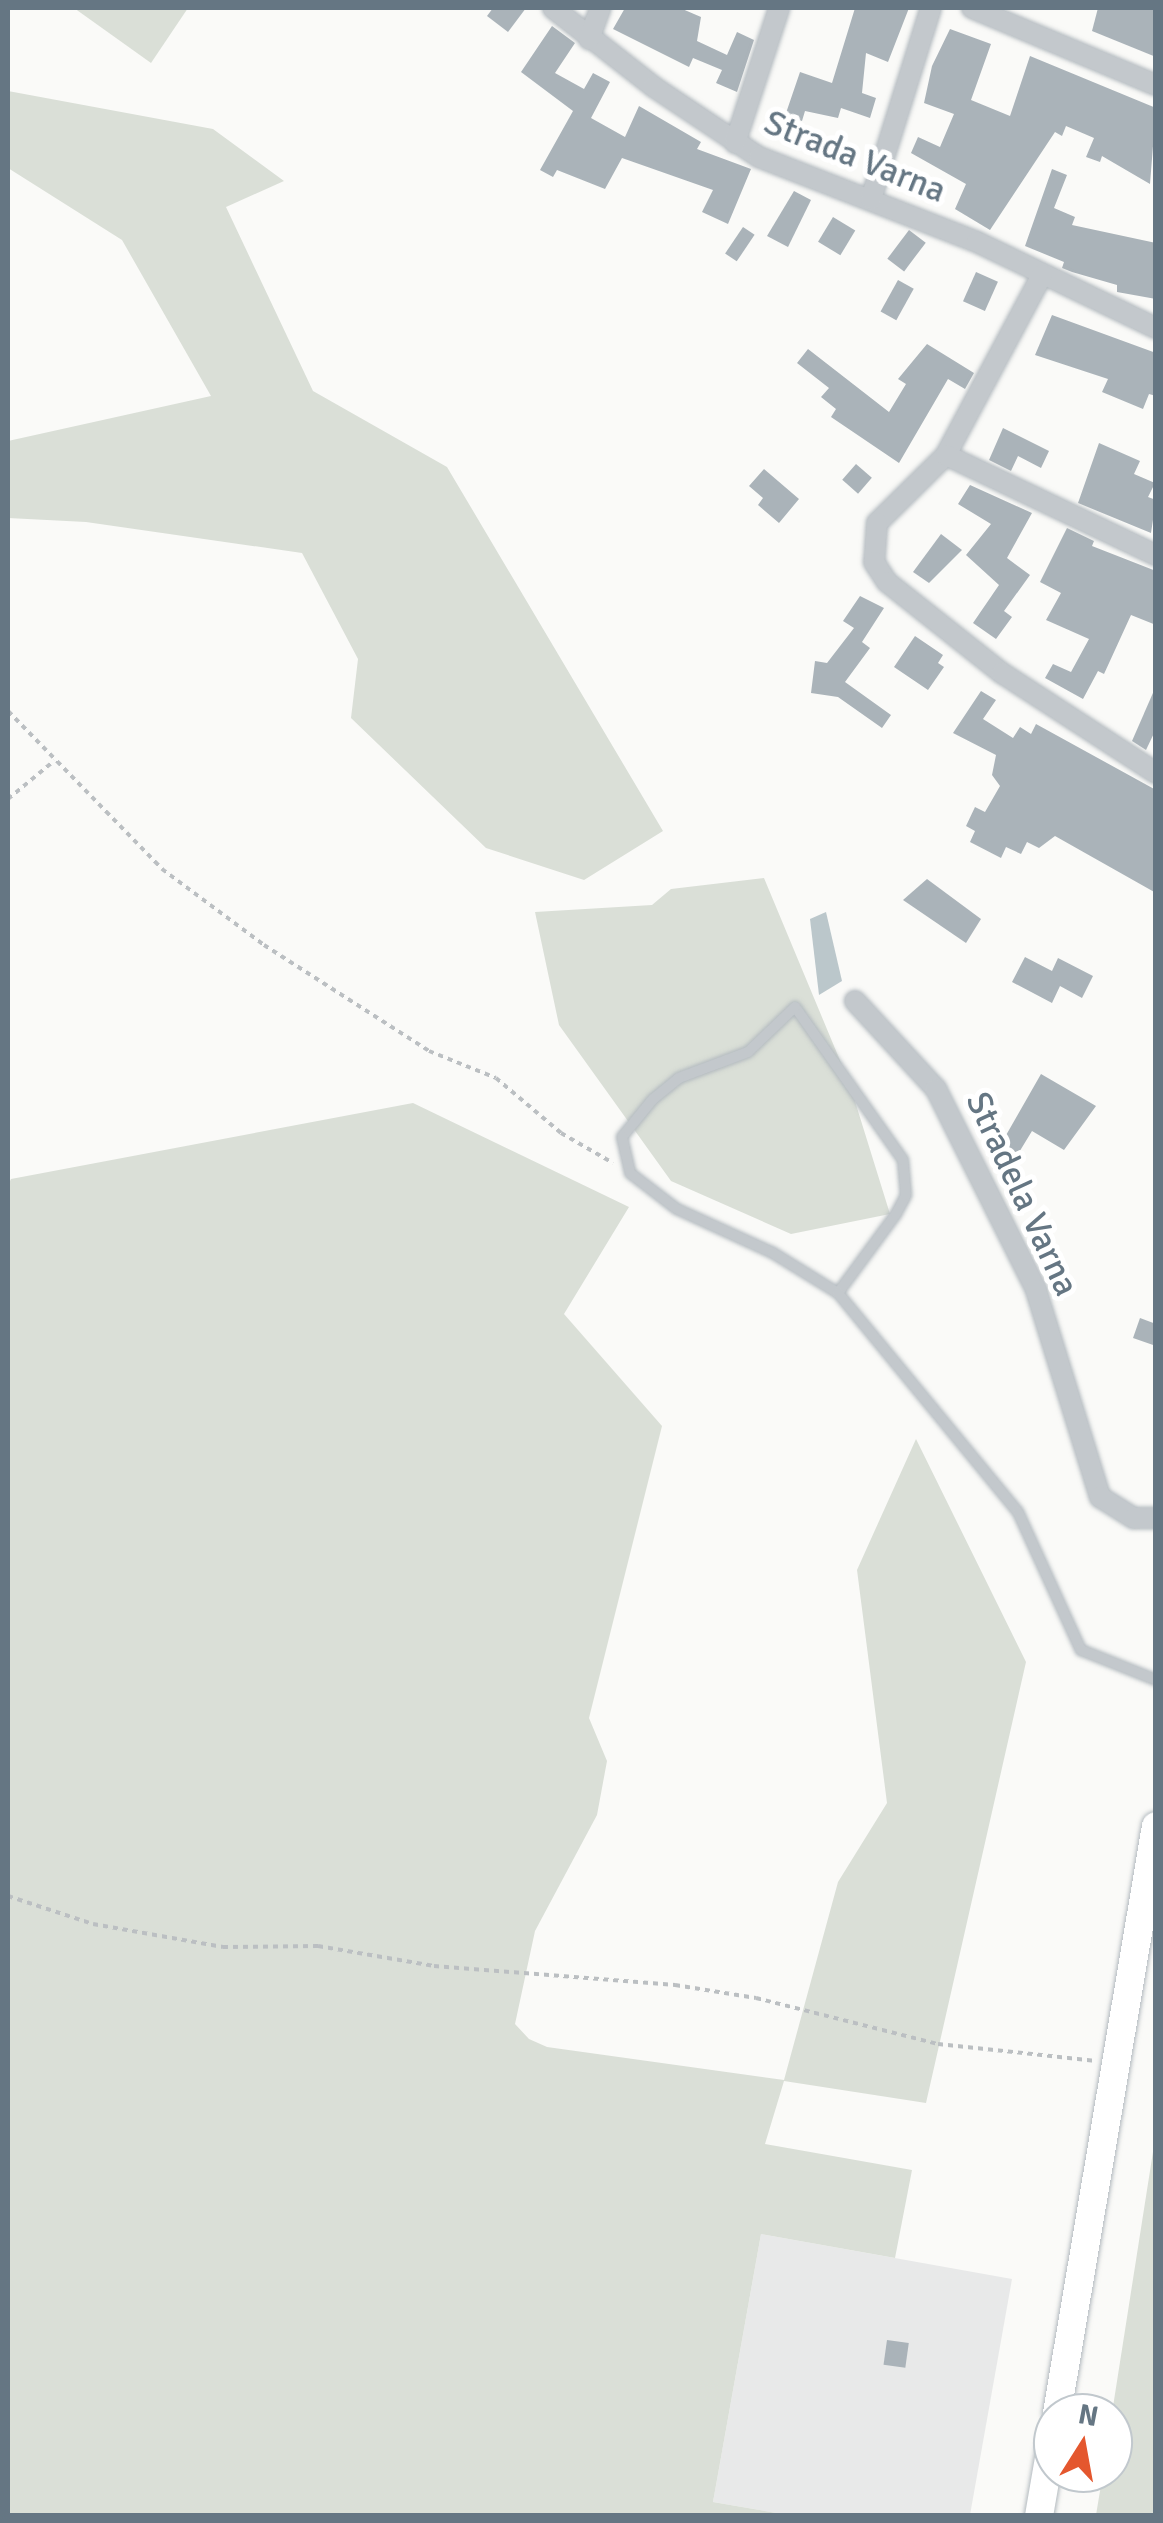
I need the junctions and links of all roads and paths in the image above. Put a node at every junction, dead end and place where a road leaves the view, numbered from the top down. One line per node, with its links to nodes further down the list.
1 (553, 8): 6 (street, Strada Varna)
2 (600, 8): 6 (street)
3 (779, 8): 8 (street)
4 (931, 8): 9 (street)
5 (972, 8): 7 (street)
6 (589, 39): 8 (street, Strada Varna)
7 (1156, 85)
8 (735, 144): 9 (street, Strada Varna)
9 (871, 200): 10 (street, Strada Varna)
10 (1042, 275): 11 (street, Strada Varna); 12 (street)
11 (1156, 328)
12 (946, 454): 13 (street); 16 (street)
13 (1156, 555)
14 (8, 710): 15 (path)
15 (56, 760): 17 (path); 19 (path)
16 (1156, 773)
17 (8, 799)
18 (855, 1001): 21 (street, Stradela Varna)
19 (630, 1173): 20 (lane); 20 (lane)
20 (838, 1293): 22 (lane)
21 (1156, 1518)
22 (1156, 1680)
23 (1156, 1826): 25 (main road)
24 (8, 1896): 25 (path)
25 (1117, 2063): 26 (main road)
26 (1060, 2393)

